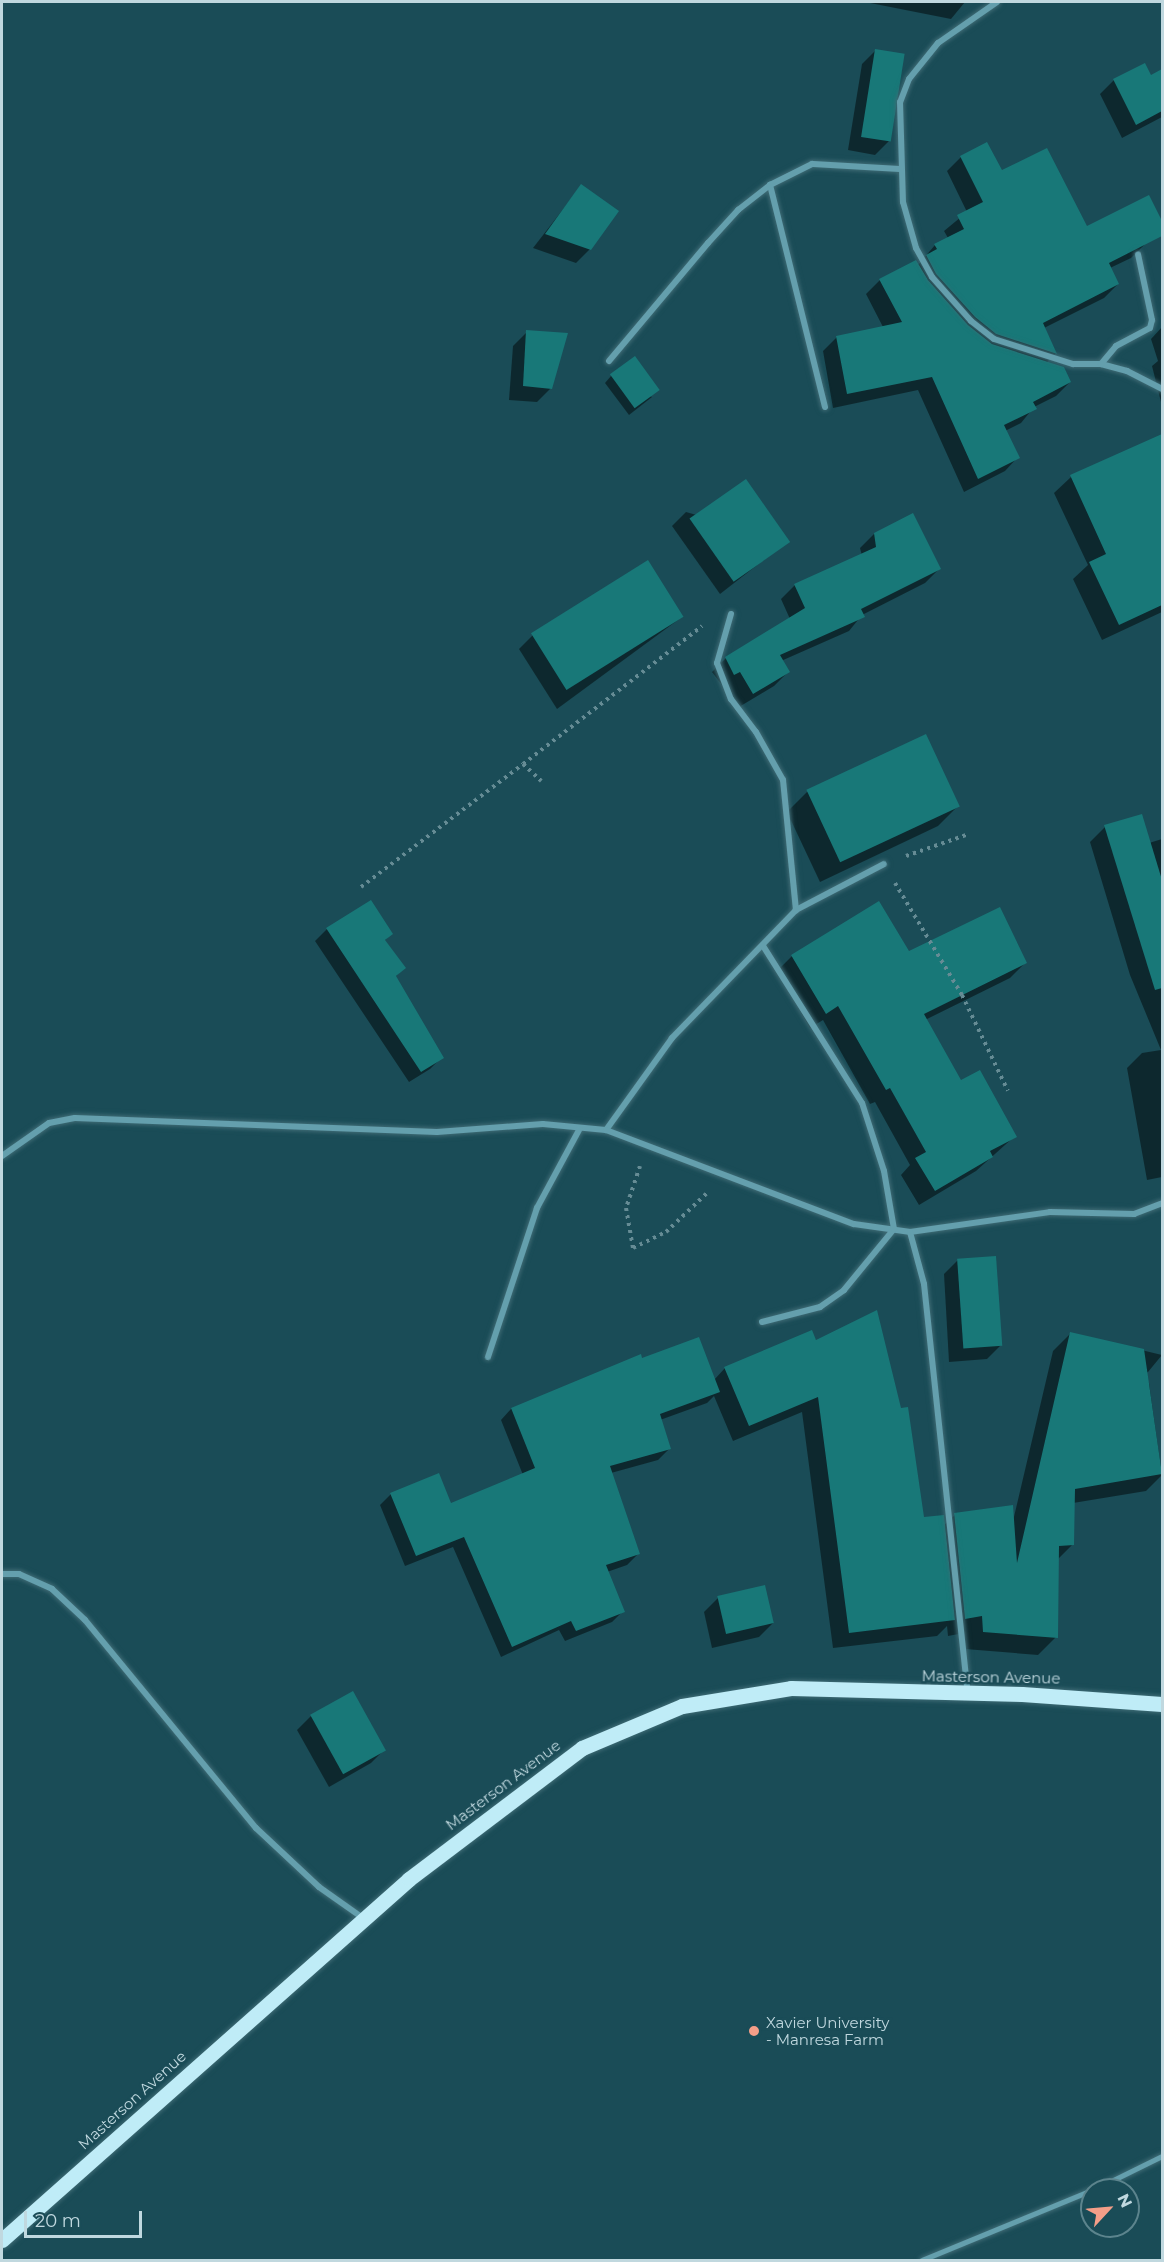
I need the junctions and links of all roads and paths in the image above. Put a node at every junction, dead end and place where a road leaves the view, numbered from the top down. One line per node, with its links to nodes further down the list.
1 (997, 2): 2 (street)
2 (901, 169): 3 (street); 6 (street)
3 (770, 185): 5 (street); 8 (street)
4 (1138, 255): 6 (street)
5 (609, 361)
6 (1101, 364): 7 (street)
7 (1162, 389)
8 (825, 407)
9 (731, 614): 16 (street)
10 (706, 622): 11 (path)
11 (523, 764): 12 (path); 15 (path)
12 (541, 781)
13 (966, 835): 14 (path)
14 (884, 864): 16 (street); 18 (path)
15 (361, 887)
16 (796, 910): 17 (street)
17 (763, 946): 20 (street); 25 (street)
18 (1008, 1091)
19 (579, 1130): 20 (street); 22 (street); 28 (street)
20 (606, 1131): 21 (street)
21 (646, 1146): 23 (street); 23 (path)
22 (2, 1156)
23 (728, 1174): 25 (street)
24 (1162, 1203): 26 (street)
25 (894, 1229): 26 (street); 27 (street)
26 (910, 1233): 30 (street)
27 (762, 1322)
28 (488, 1357)
29 (2, 1574): 32 (street)
30 (969, 1694): 31 (main road, Masterson Avenue); 32 (main road, Masterson Avenue)
31 (1162, 1704)
32 (363, 1918): 36 (main road, Masterson Avenue)
33 (1162, 2156): 34 (lane)
34 (1117, 2178)
35 (1080, 2195): 37 (lane)
36 (2, 2240)
37 (922, 2260)

